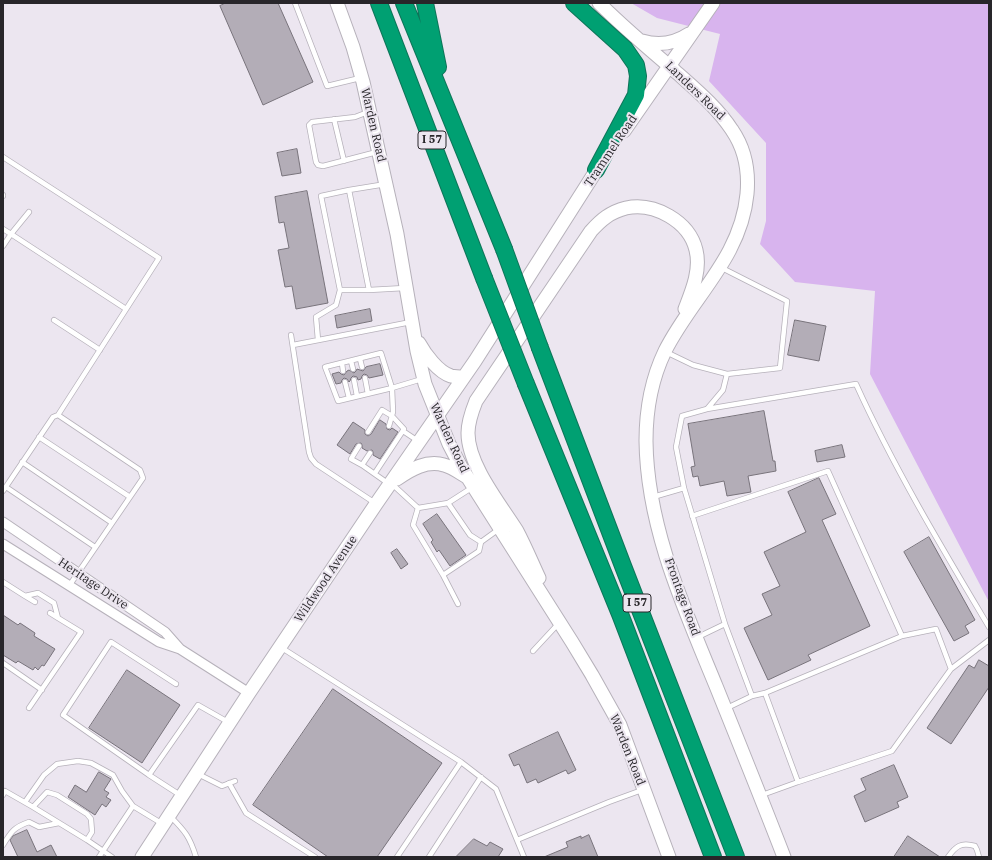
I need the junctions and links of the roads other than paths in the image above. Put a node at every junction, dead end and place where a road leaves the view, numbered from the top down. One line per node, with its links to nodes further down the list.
1 (295, 3): 12 (lane)
2 (337, 3): 12 (main road, Warden Road)
3 (379, 3): 144 (highway, I 57, bridge)
4 (404, 3): 13 (highway, I 57)
5 (425, 3): 13 (highway)
6 (574, 3): 19 (highway)
7 (599, 3): 10 (main road, Landers Road)
8 (713, 3): 9 (main road, Trammel Road)
9 (691, 33): 10 (main road); 11 (main road, Trammel Road)
10 (642, 41): 11 (main road, Landers Road)
11 (669, 66): 19 (main road, Trammel Road); 26 (main road, Landers Road)
12 (362, 77): 14 (main road, Warden Road)
13 (447, 107): 145 (highway, I 57, bridge)
14 (370, 111): 15 (lane); 16 (main road, Warden Road)
15 (334, 119): 18 (lane); 18 (lane)
16 (379, 151): 18 (lane); 20 (main road, Warden Road)
17 (3, 157): 31 (lane)
18 (344, 161)
19 (596, 170): 30 (main road, Trammel Road)
20 (386, 184): 21 (lane); 27 (main road, Warden Road)
21 (349, 190): 28 (lane); 29 (lane)
22 (29, 212): 24 (lane)
23 (3, 229): 24 (lane)
24 (11, 234): 25 (lane); 31 (lane)
25 (3, 246)
26 (720, 267): 34 (main road, Landers Road); 47 (lane)
27 (407, 288): 29 (lane); 33 (main road, Warden Road)
28 (340, 290): 29 (lane); 37 (lane)
29 (369, 290)
30 (513, 302): 48 (main road, Wildwood Avenue)
31 (126, 309): 39 (lane)
32 (54, 320): 39 (lane)
33 (412, 322): 36 (main road, Warden Road); 37 (lane)
34 (679, 328): 40 (main road, Frontage Road); 96 (main road)
35 (291, 335): 38 (lane)
36 (415, 336): 48 (main road); 50 (main road, Warden Road)
37 (318, 340): 38 (lane)
38 (293, 346): 78 (lane)
39 (100, 350): 59 (lane)
40 (665, 352): 47 (lane); 76 (main road, Frontage Road)
41 (360, 359): 42 (lane); 44 (lane); 53 (lane)
42 (351, 361): 43 (lane); 45 (lane)
43 (342, 363): 46 (lane); 56 (lane)
44 (362, 368)
45 (352, 369)
46 (343, 371)
47 (727, 374): 57 (lane)
48 (464, 377): 58 (main road, Wildwood Avenue)
49 (365, 378): 54 (lane)
50 (424, 378): 53 (lane); 58 (main road, Warden Road)
51 (354, 380): 55 (lane)
52 (345, 382): 56 (lane)
53 (392, 388): 54 (lane); 60 (lane)
54 (368, 394): 55 (lane)
55 (357, 396): 56 (lane)
56 (349, 398)
57 (707, 409): 73 (lane); 98 (lane)
58 (438, 415): 65 (main road, Wildwood Avenue); 71 (main road, Warden Road)
59 (58, 416): 64 (lane); 75 (lane)
60 (392, 416): 61 (lane); 62 (lane); 63 (lane)
61 (389, 426)
62 (403, 431): 65 (lane); 70 (lane)
63 (368, 432)
64 (40, 437): 68 (lane); 75 (lane)
65 (420, 442): 72 (main road, Wildwood Avenue)
66 (359, 446): 69 (lane)
67 (370, 453): 69 (lane)
68 (22, 462): 74 (lane); 82 (lane)
69 (362, 465): 70 (lane)
70 (374, 473): 72 (lane)
71 (470, 482): 72 (main road); 77 (lane); 83 (main road, Warden Road)
72 (390, 484): 78 (main road, Wildwood Avenue); 79 (lane)
73 (684, 488): 76 (lane); 80 (lane)
74 (4, 489): 86 (lane)
75 (130, 496): 82 (lane)
76 (651, 497): 100 (main road, Frontage Road)
77 (448, 503): 79 (lane); 84 (lane)
78 (376, 504): 102 (main road, Wildwood Avenue)
79 (418, 508): 88 (lane)
80 (692, 516): 97 (lane); 99 (lane)
81 (3, 522): 87 (street, Heritage Drive)
82 (112, 523): 86 (lane)
83 (499, 529): 84 (lane); 96 (main road, Warden Road)
84 (481, 542): 88 (lane)
85 (3, 544): 90 (street, Heritage Drive)
86 (95, 547): 87 (lane)
87 (78, 574): 90 (lane); 103 (street, Heritage Drive)
88 (444, 576): 93 (lane)
89 (3, 582): 91 (lane)
90 (69, 586): 103 (street, Heritage Drive)
91 (25, 596): 92 (lane); 95 (lane)
92 (35, 602)
93 (458, 604)
94 (50, 612): 95 (lane)
95 (58, 618): 108 (lane)
96 (560, 622): 104 (lane); 122 (main road, Warden Road)
97 (725, 624): 100 (lane); 111 (lane)
98 (989, 627)
99 (902, 636): 106 (lane); 110 (lane)
100 (697, 638): 113 (main road, Frontage Road)
101 (989, 640): 106 (lane)
102 (281, 647): 109 (main road, Wildwood Avenue); 115 (lane)
103 (180, 649): 109 (street, Heritage Drive)
104 (533, 651)
105 (3, 663): 108 (lane)
106 (951, 668): 120 (lane)
107 (176, 684): 117 (lane)
108 (42, 690): 112 (lane)
109 (249, 693): 114 (main road, Wildwood Avenue)
110 (765, 693): 111 (lane); 120 (lane)
111 (752, 696): 113 (lane)
112 (29, 708)
113 (726, 709): 125 (main road, Frontage Road)
114 (230, 723): 116 (main road, Wildwood Avenue); 117 (lane)
115 (461, 762): 118 (lane); 140 (lane)
116 (196, 774): 121 (lane); 124 (main road, Wildwood Avenue)
117 (149, 775): 124 (lane)
118 (481, 777): 132 (lane); 141 (lane)
119 (235, 781): 121 (lane)
120 (798, 782): 125 (lane)
121 (229, 783): 139 (lane)
122 (644, 790): 132 (lane); 143 (main road, Warden Road)
123 (3, 794): 126 (lane)
124 (182, 796): 129 (main road, Wildwood Avenue)
125 (760, 796): 146 (main road, Frontage Road)
126 (25, 802): 127 (lane); 128 (lane)
127 (133, 806): 129 (lane); 134 (lane)
128 (34, 807): 130 (lane); 131 (lane)
129 (166, 820): 137 (main road, Wildwood Avenue); 138 (lane)
130 (59, 823): 131 (lane); 133 (lane)
131 (87, 840): 134 (lane)
132 (517, 840): 142 (lane)
133 (3, 845)
134 (103, 851): 135 (lane); 136 (lane)
135 (99, 857)
136 (112, 857)
137 (142, 857)
138 (196, 857)
139 (314, 857)
140 (397, 857)
141 (429, 857)
142 (524, 857)
143 (669, 857)
144 (713, 857)
145 (736, 857)
146 (784, 857)
147 (948, 857): 148 (lane)
148 (979, 857)

